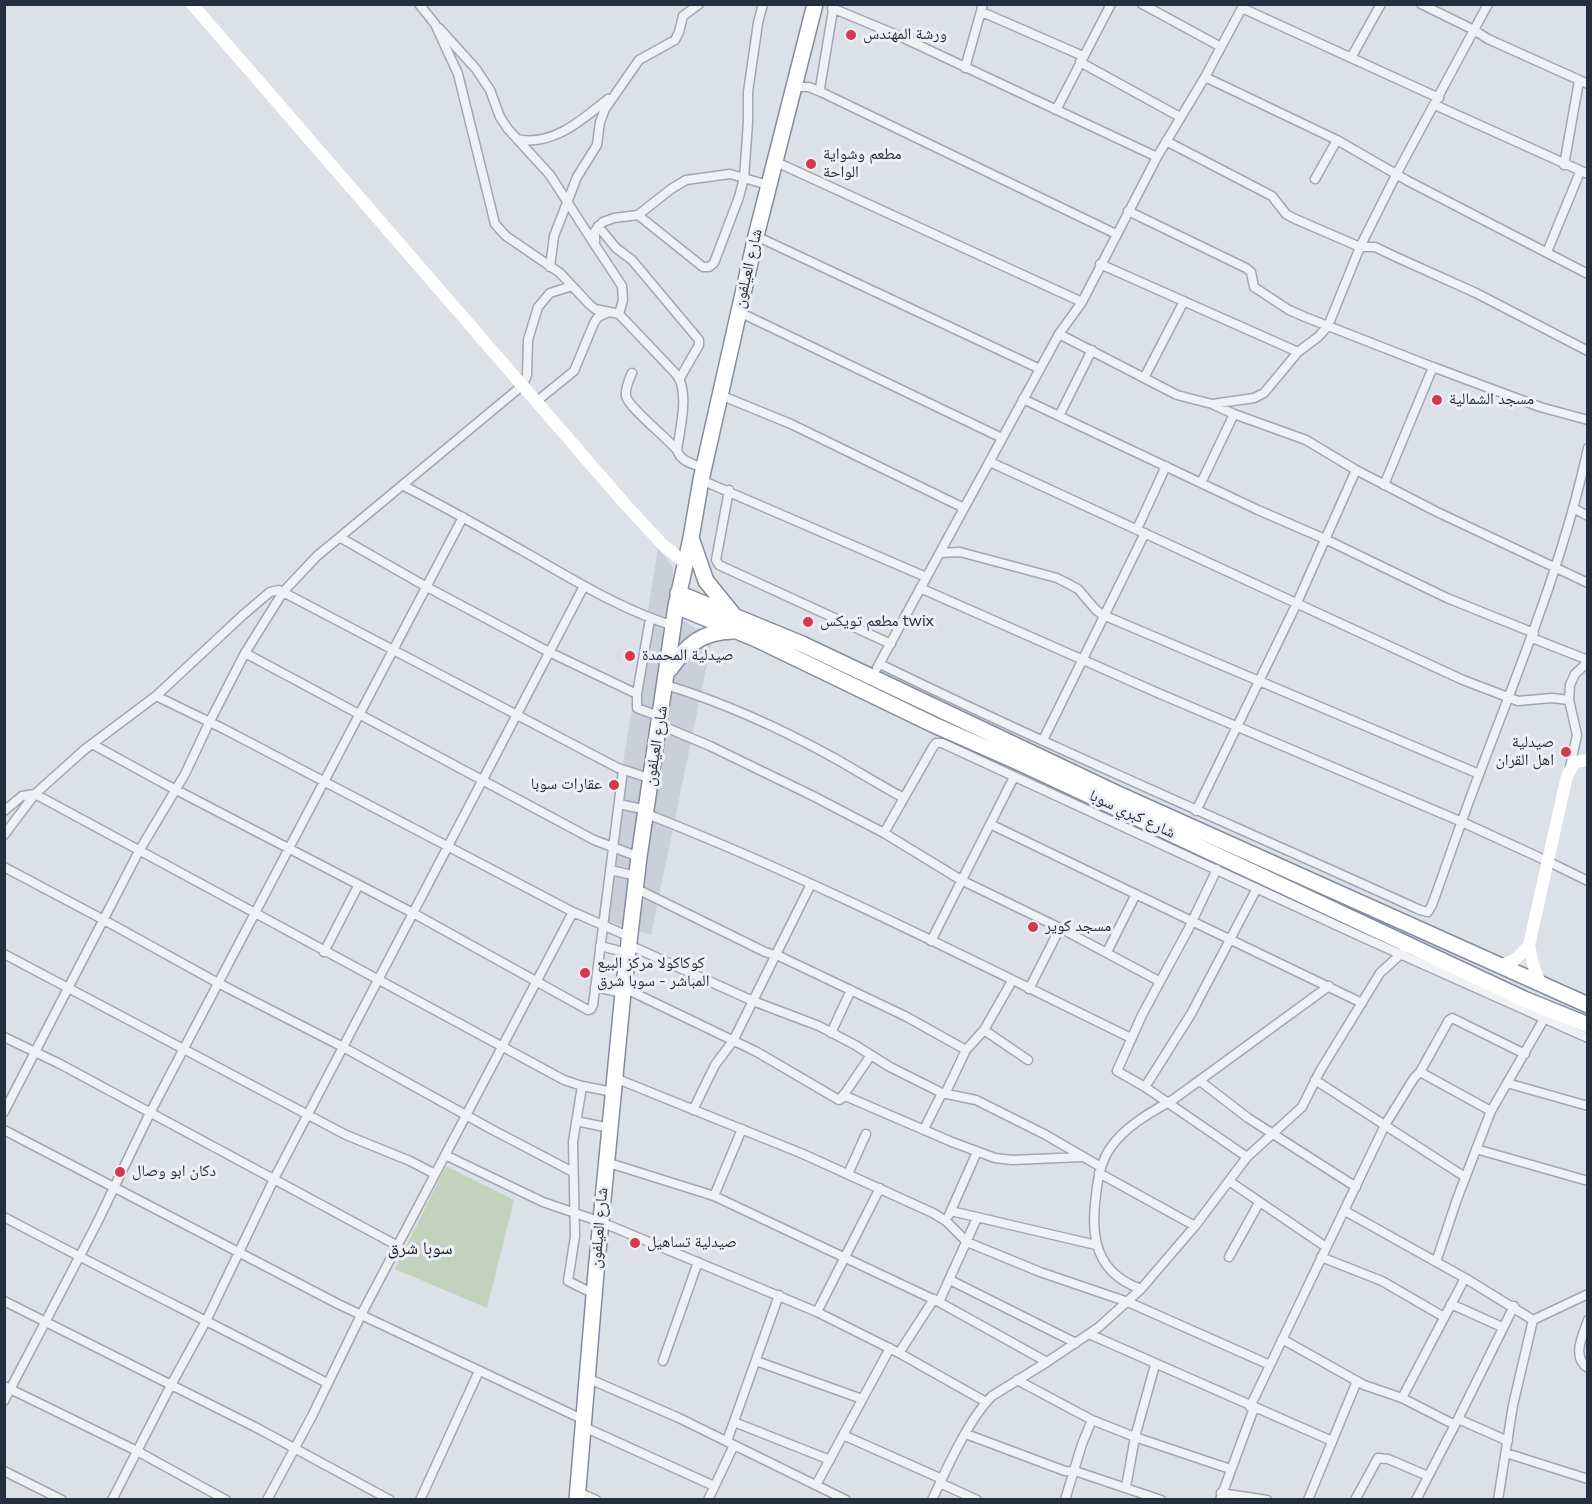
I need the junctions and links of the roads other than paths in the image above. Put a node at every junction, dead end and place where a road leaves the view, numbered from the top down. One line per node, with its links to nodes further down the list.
1 (192, 4): 67 (street)
2 (418, 4): 14 (street)
3 (699, 4): 24 (street)
4 (763, 4): 36 (street)
5 (815, 4): 22 (highway, شارع العيلفون)
6 (1111, 4): 18 (street)
7 (1142, 4): 16 (street)
8 (1381, 4): 17 (street)
9 (1421, 4): 15 (street)
10 (1488, 4): 15 (street)
11 (833, 6): 19 (street); 23 (street)
12 (1243, 6): 16 (street); 17 (street)
13 (983, 8): 18 (street); 19 (street)
14 (435, 24): 28 (street); 49 (street)
15 (1474, 30): 21 (street); 25 (street)
16 (1221, 46): 20 (street)
17 (1352, 56): 25 (street)
18 (1082, 59): 26 (street); 27 (street)
19 (965, 68): 26 (street)
20 (1205, 77): 27 (street); 29 (street)
21 (1583, 83): 33 (street)
22 (793, 87): 23 (street); 32 (highway, شارع العيلفون)
23 (821, 93): 43 (street)
24 (613, 95): 28 (street); 39 (street)
25 (1437, 101): 33 (street); 34 (street)
26 (1056, 110): 31 (street)
27 (1180, 117): 30 (street)
28 (516, 139): 39 (street)
29 (1337, 140): 34 (street); 37 (street)
30 (1166, 141): 31 (street); 46 (street)
31 (1157, 157): 40 (street)
32 (774, 161): 38 (highway, شارع العيلفون); 53 (street)
33 (1564, 165): 35 (street)
34 (1397, 173): 46 (street); 47 (street)
35 (1584, 173): 47 (street)
36 (744, 178): 38 (street); 41 (street); 41 (street)
37 (1316, 179)
38 (768, 185): 44 (highway, شارع العيلفون)
39 (567, 203): 45 (street); 49 (street)
40 (1128, 211): 43 (street); 57 (street)
41 (638, 215): 42 (street)
42 (598, 226): 45 (street); 65 (street)
43 (1116, 234): 48 (street)
44 (756, 236): 55 (highway, شارع العيلفون); 63 (street)
45 (595, 245): 56 (street)
46 (1360, 247): 57 (street); 60 (street)
47 (1547, 252): 50 (street)
48 (1100, 264): 52 (street); 53 (street)
49 (550, 267): 51 (street)
50 (1587, 274)
51 (572, 286): 54 (street); 67 (street)
52 (1184, 301): 61 (street); 66 (street)
53 (1082, 302): 58 (street)
54 (609, 312): 56 (street); 70 (street)
55 (739, 312): 68 (highway, شارع العيلفون); 75 (street)
56 (619, 314): 65 (street)
57 (1328, 326): 61 (street); 62 (street)
58 (1059, 334): 59 (street); 63 (street)
59 (1092, 351): 66 (street); 73 (street)
60 (1587, 351)
61 (1299, 352): 71 (street)
62 (1433, 367): 74 (street); 83 (street)
63 (1040, 369): 69 (street)
64 (632, 373): 77 (street)
65 (680, 378): 77 (street)
66 (1144, 378): 71 (street)
67 (523, 385): 70 (street); 84 (street)
68 (720, 395): 81 (highway, شارع العيلفون); 86 (street)
69 (1023, 399): 73 (street); 75 (street)
70 (537, 401): 95 (street)
71 (1212, 404): 72 (street)
72 (1234, 414): 80 (street); 82 (street)
73 (1059, 416): 79 (street)
74 (1587, 420)
75 (1002, 438): 78 (street)
76 (1587, 448): 87 (street)
77 (677, 450): 81 (street)
78 (990, 462): 86 (street); 90 (street)
79 (1166, 466): 82 (street); 90 (street)
80 (1356, 470): 83 (street); 93 (street)
81 (702, 474): 85 (street); 92 (highway, شارع العيلفون)
82 (1201, 483): 93 (street)
83 (1384, 485): 96 (street)
84 (404, 486): 89 (street); 91 (street)
85 (729, 490): 97 (street); 111 (street)
86 (964, 508): 94 (street)
87 (1573, 508): 88 (street); 96 (street)
88 (1587, 516)
89 (463, 517): 99 (street); 100 (street)
90 (1141, 531): 104 (street); 106 (street)
91 (340, 538): 99 (street); 102 (street)
92 (691, 538): 95 (highway, شارع العيلفون); 105 (highway)
93 (1325, 539): 104 (street); 110 (street)
94 (940, 553): 97 (street); 106 (street)
95 (685, 563): 103 (highway, شارع العيلفون)
96 (1557, 567): 98 (street); 110 (street)
97 (926, 577): 101 (street)
98 (1587, 583)
99 (425, 586): 112 (street); 113 (street)
100 (584, 586): 107 (street); 113 (street)
101 (920, 588): 111 (street); 115 (street)
102 (284, 592): 112 (street); 114 (street); 121 (street)
103 (677, 600): 105 (highway, شارع كبري سوبا); 108 (highway, شارع العيلفون); 109 (highway, شارع كبري سوبا)
104 (1296, 605): 119 (street); 122 (street)
105 (734, 615): 117 (highway, شارع كبري سوبا)
106 (1103, 615): 115 (street); 119 (street)
107 (650, 619): 108 (street); 120 (street)
108 (674, 626): 118 (highway, شارع العيلفون)
109 (736, 631): 118 (highway); 129 (highway, شارع كبري سوبا)
110 (1533, 636): 116 (street); 122 (street)
111 (891, 644): 117 (street)
112 (393, 650): 125 (street); 126 (street)
113 (549, 651): 120 (street); 126 (street)
114 (245, 653): 125 (street); 128 (street)
115 (1083, 659): 130 (street); 131 (street)
116 (1587, 661): 123 (street)
117 (876, 670): 124 (highway, شارع كبري سوبا); 131 (street)
118 (667, 678): 127 (highway, شارع العيلفون); 143 (street)
119 (1258, 682): 130 (street); 136 (street)
120 (637, 694): 127 (street)
121 (156, 696): 128 (street); 132 (street)
122 (1509, 698): 123 (street); 136 (street)
123 (1569, 700): 134 (street)
124 (938, 709): 129 (highway); 185 (highway, شارع كبري سوبا)
125 (359, 715): 138 (street); 140 (street)
126 (516, 715): 135 (street); 138 (street)
127 (660, 721): 139 (highway, شارع العيلفون); 150 (street)
128 (209, 723): 140 (street); 141 (street)
129 (932, 724): 180 (highway, شارع كبري سوبا)
130 (1237, 725): 146 (street); 148 (street)
131 (1043, 740): 146 (street)
132 (92, 744): 141 (street); 142 (street)
133 (1587, 760): 134 (street)
134 (1570, 768): 157 (street)
135 (623, 770): 139 (street); 144 (street)
136 (1479, 774): 148 (street)
137 (1014, 777): 143 (street); 149 (street); 159 (street)
138 (482, 779): 152 (street); 153 (street)
139 (652, 779): 147 (highway, شارع العيلفون)
140 (325, 783): 152 (street); 154 (street)
141 (174, 789): 154 (street); 155 (street)
142 (35, 794): 145 (street); 151 (street); 155 (street)
143 (904, 798): 150 (street)
144 (619, 804): 147 (street); 153 (street)
145 (4, 810)
146 (1196, 811): 148 (street)
147 (647, 812): 156 (highway, شارع العيلفون); 164 (street)
148 (1462, 822): 157 (street)
149 (990, 824): 161 (street); 167 (street)
150 (884, 833): 161 (street)
151 (4, 835)
152 (448, 846): 168 (street); 169 (street)
153 (613, 848): 156 (street); 160 (street)
154 (289, 850): 165 (street); 170 (street)
155 (139, 851): 170 (street); 171 (street)
156 (639, 857): 163 (highway, شارع العيلفون)
157 (1547, 861): 162 (street); 178 (street)
158 (4, 867): 171 (street)
159 (1217, 869): 166 (street); 172 (street)
160 (610, 870): 163 (street); 173 (street)
161 (961, 880): 174 (street); 176 (street)
162 (1587, 881)
163 (636, 882): 177 (highway, شارع العيلفون); 184 (street)
164 (811, 884): 176 (street); 184 (street)
165 (358, 885): 169 (street); 181 (street)
166 (1257, 888): 175 (street); 180 (street)
167 (1136, 894): 172 (street); 182 (street)
168 (573, 912): 173 (street); 187 (street)
169 (413, 914): 186 (street); 187 (street)
170 (255, 915): 181 (street); 190 (street)
171 (104, 920): 190 (street); 194 (street)
172 (1192, 921): 175 (street); 189 (street)
173 (603, 926): 177 (street); 179 (street)
174 (1060, 928): 182 (street); 195 (street)
175 (1229, 938): 192 (street); 223 (street)
176 (931, 941): 188 (street)
177 (629, 945): 179 (street); 197 (highway, شارع العيلفون); 198 (street)
178 (1529, 945): 185 (street); 191 (street)
179 (600, 946): 193 (street)
180 (1405, 949): 199 (street); 201 (street); 202 (highway, شارع كبري سوبا)
181 (324, 952): 186 (street)
182 (1107, 952): 189 (street)
183 (4, 954): 194 (street)
184 (775, 954): 196 (street); 198 (street)
185 (1501, 966): 191 (highway, شارع كبري سوبا)
186 (378, 980): 209 (street); 210 (street)
187 (535, 981): 193 (street); 209 (street)
188 (1012, 981): 195 (street); 203 (street)
189 (1160, 981): 206 (street)
190 (218, 983): 210 (street); 211 (street)
191 (1540, 984): 200 (highway, شارع كبري سوبا)
192 (1329, 986): 199 (street); 219 (street)
193 (595, 987): 197 (street)
194 (69, 988): 211 (street); 213 (street)
195 (1029, 989): 206 (street)
196 (851, 990): 204 (street); 212 (street)
197 (623, 991): 208 (street); 221 (highway, شارع العيلفون)
198 (753, 1001): 204 (street); 208 (street)
199 (1362, 1002): 218 (street)
200 (1587, 1005)
201 (1544, 1019): 207 (street); 214 (street)
202 (1587, 1025)
203 (984, 1030): 212 (street); 216 (street)
204 (831, 1033): 215 (street)
205 (4, 1037): 213 (street)
206 (1131, 1038): 223 (street)
207 (1587, 1038)
208 (733, 1041): 225 (street); 228 (street)
209 (501, 1046): 222 (street); 233 (street)
210 (343, 1047): 232 (street); 233 (street)
211 (184, 1049): 231 (street); 232 (street)
212 (966, 1050): 224 (street)
213 (35, 1053): 230 (street); 231 (street)
214 (1526, 1054): 217 (street); 220 (street)
215 (871, 1055): 224 (street); 225 (street)
216 (1028, 1060)
217 (1420, 1072): 229 (street); 235 (street)
218 (1315, 1080): 235 (street); 240 (street)
219 (1200, 1081): 226 (street); 240 (street)
220 (1507, 1083): 227 (street); 229 (street)
221 (614, 1085): 222 (street); 228 (street); 236 (highway, شارع العيلفون)
222 (582, 1086): 234 (street)
223 (1145, 1087): 226 (street)
224 (943, 1094): 239 (street); 245 (street)
225 (843, 1095): 239 (street)
226 (1167, 1103): 246 (street); 248 (street)
227 (1587, 1106)
228 (693, 1110): 238 (street)
229 (1491, 1111): 242 (street)
230 (4, 1112)
231 (150, 1113): 253 (street); 257 (street)
232 (308, 1115): 250 (street); 253 (street)
233 (466, 1115): 244 (street); 249 (street)
234 (576, 1121): 236 (street); 249 (street)
235 (1385, 1125): 252 (street); 256 (street)
236 (610, 1128): 247 (highway, شارع العيلفون)
237 (4, 1130): 257 (street)
238 (742, 1130): 251 (street); 259 (street)
239 (924, 1130): 243 (street)
240 (1272, 1133): 246 (street); 256 (street)
241 (866, 1134): 251 (street)
242 (1476, 1149): 252 (street); 255 (street)
243 (977, 1152): 245 (street); 261 (street)
244 (445, 1155): 250 (street); 263 (street)
245 (1083, 1157): 248 (street)
246 (1247, 1157): 254 (street)
247 (606, 1162): 259 (street); 267 (highway, شارع العيلفون)
248 (1100, 1170): 268 (street); 270 (street)
249 (573, 1172): 263 (street)
250 (435, 1174): 271 (street)
251 (848, 1174): 258 (street)
252 (1466, 1177): 279 (street)
253 (274, 1179): 271 (street); 273 (street)
254 (1229, 1181): 260 (street); 268 (street)
255 (1587, 1181)
256 (1356, 1186): 262 (street)
257 (114, 1187): 273 (street); 274 (street)
258 (880, 1188): 266 (street); 277 (street)
259 (714, 1196): 277 (street)
260 (1259, 1203): 272 (street); 275 (street)
261 (951, 1211): 265 (street); 266 (street)
262 (1344, 1211): 272 (street); 279 (street)
263 (575, 1214): 267 (street); 283 (street)
264 (4, 1217): 274 (street)
265 (976, 1218): 269 (street); 270 (street)
266 (946, 1221): 269 (street)
267 (601, 1222): 278 (street); 283 (highway, شارع العيلفون)
268 (1195, 1226): 282 (street)
269 (967, 1242): 281 (street); 288 (street)
270 (1096, 1245): 282 (street)
271 (398, 1246): 292 (street)
272 (1326, 1248): 276 (street)
273 (240, 1252): 292 (street); 295 (street)
274 (79, 1257): 294 (street); 295 (street)
275 (1229, 1257)
276 (1321, 1257): 293 (street); 300 (street)
277 (846, 1258): 287 (street); 291 (street)
278 (698, 1262): 285 (street); 304 (street)
279 (1436, 1262): 280 (street)
280 (1465, 1278): 289 (street); 290 (street)
281 (950, 1280): 287 (street); 301 (street)
282 (1141, 1289): 288 (street)
283 (594, 1294): 311 (highway, شارع العيلفون)
284 (1587, 1294): 296 (street)
285 (779, 1295): 291 (street); 305 (street)
286 (4, 1300): 294 (street)
287 (937, 1300): 303 (street); 306 (street)
288 (1128, 1302): 299 (street); 308 (street)
289 (1451, 1304): 293 (street); 298 (street)
290 (1514, 1306): 296 (street); 298 (street)
291 (817, 1312): 302 (street)
292 (360, 1315): 310 (street); 314 (street)
293 (1444, 1317): 317 (street)
294 (45, 1320): 315 (street); 316 (street)
295 (206, 1320): 314 (street); 315 (street)
296 (1533, 1320): 330 (street)
297 (1587, 1320): 309 (street)
298 (1502, 1327): 324 (street)
299 (1089, 1334): 301 (street); 307 (street)
300 (1282, 1339): 308 (street); 313 (street)
301 (1076, 1343): 306 (street)
302 (890, 1348): 303 (street); 318 (street)
303 (899, 1353): 320 (street)
304 (663, 1361)
305 (756, 1361): 318 (street); 323 (street)
306 (1047, 1362): 312 (street)
307 (1155, 1365): 321 (street); 328 (street)
308 (1270, 1365): 321 (street)
309 (1587, 1368)
310 (479, 1371): 325 (street); 352 (street)
311 (587, 1378): 325 (highway, شارع العيلفون); 331 (street)
312 (1017, 1380): 320 (street); 322 (street)
313 (1357, 1381): 317 (street); 329 (street)
314 (327, 1383): 332 (street)
315 (171, 1385): 332 (street); 333 (street)
316 (8, 1387): 319 (street); 333 (street)
317 (1402, 1398): 324 (street)
318 (862, 1400): 327 (street)
319 (4, 1401)
320 (986, 1402): 326 (street)
321 (1252, 1407): 329 (street); 336 (street)
322 (1092, 1420): 328 (street); 338 (street)
323 (734, 1422): 331 (street); 335 (street)
324 (1457, 1422): 330 (street); 339 (street)
325 (584, 1424): 343 (street); 345 (highway, شارع العيلفون)
326 (966, 1434): 338 (street); 341 (street)
327 (843, 1435): 335 (street); 341 (street)
328 (1135, 1437): 336 (street); 344 (street)
329 (1332, 1441): 362 (street)
330 (1508, 1441): 334 (street)
331 (731, 1443): 342 (street); 343 (street)
332 (295, 1448): 350 (street); 351 (street)
333 (137, 1451): 348 (street); 349 (street)
334 (1506, 1453): 340 (street); 365 (street)
335 (830, 1460): 342 (street)
336 (1230, 1468): 346 (street)
337 (4, 1471): 347 (street)
338 (1073, 1471): 344 (street); 358 (street)
339 (1428, 1476): 363 (street); 364 (street)
340 (1587, 1479)
341 (941, 1481): 356 (street); 357 (street)
342 (816, 1485): 355 (street)
343 (714, 1486): 354 (street)
344 (1127, 1488): 359 (street); 360 (street)
345 (578, 1496): 353 (street)
346 (1220, 1496): 361 (street)
347 (62, 1500)
348 (112, 1500)
349 (226, 1500)
350 (267, 1500)
351 (390, 1500)
352 (420, 1500)
353 (596, 1500)
354 (708, 1500)
355 (846, 1500)
356 (932, 1500)
357 (976, 1500)
358 (1065, 1500)
359 (1126, 1500)
360 (1161, 1500)
361 (1267, 1500)
362 (1308, 1500)
363 (1354, 1500)
364 (1416, 1500)
365 (1498, 1500)

